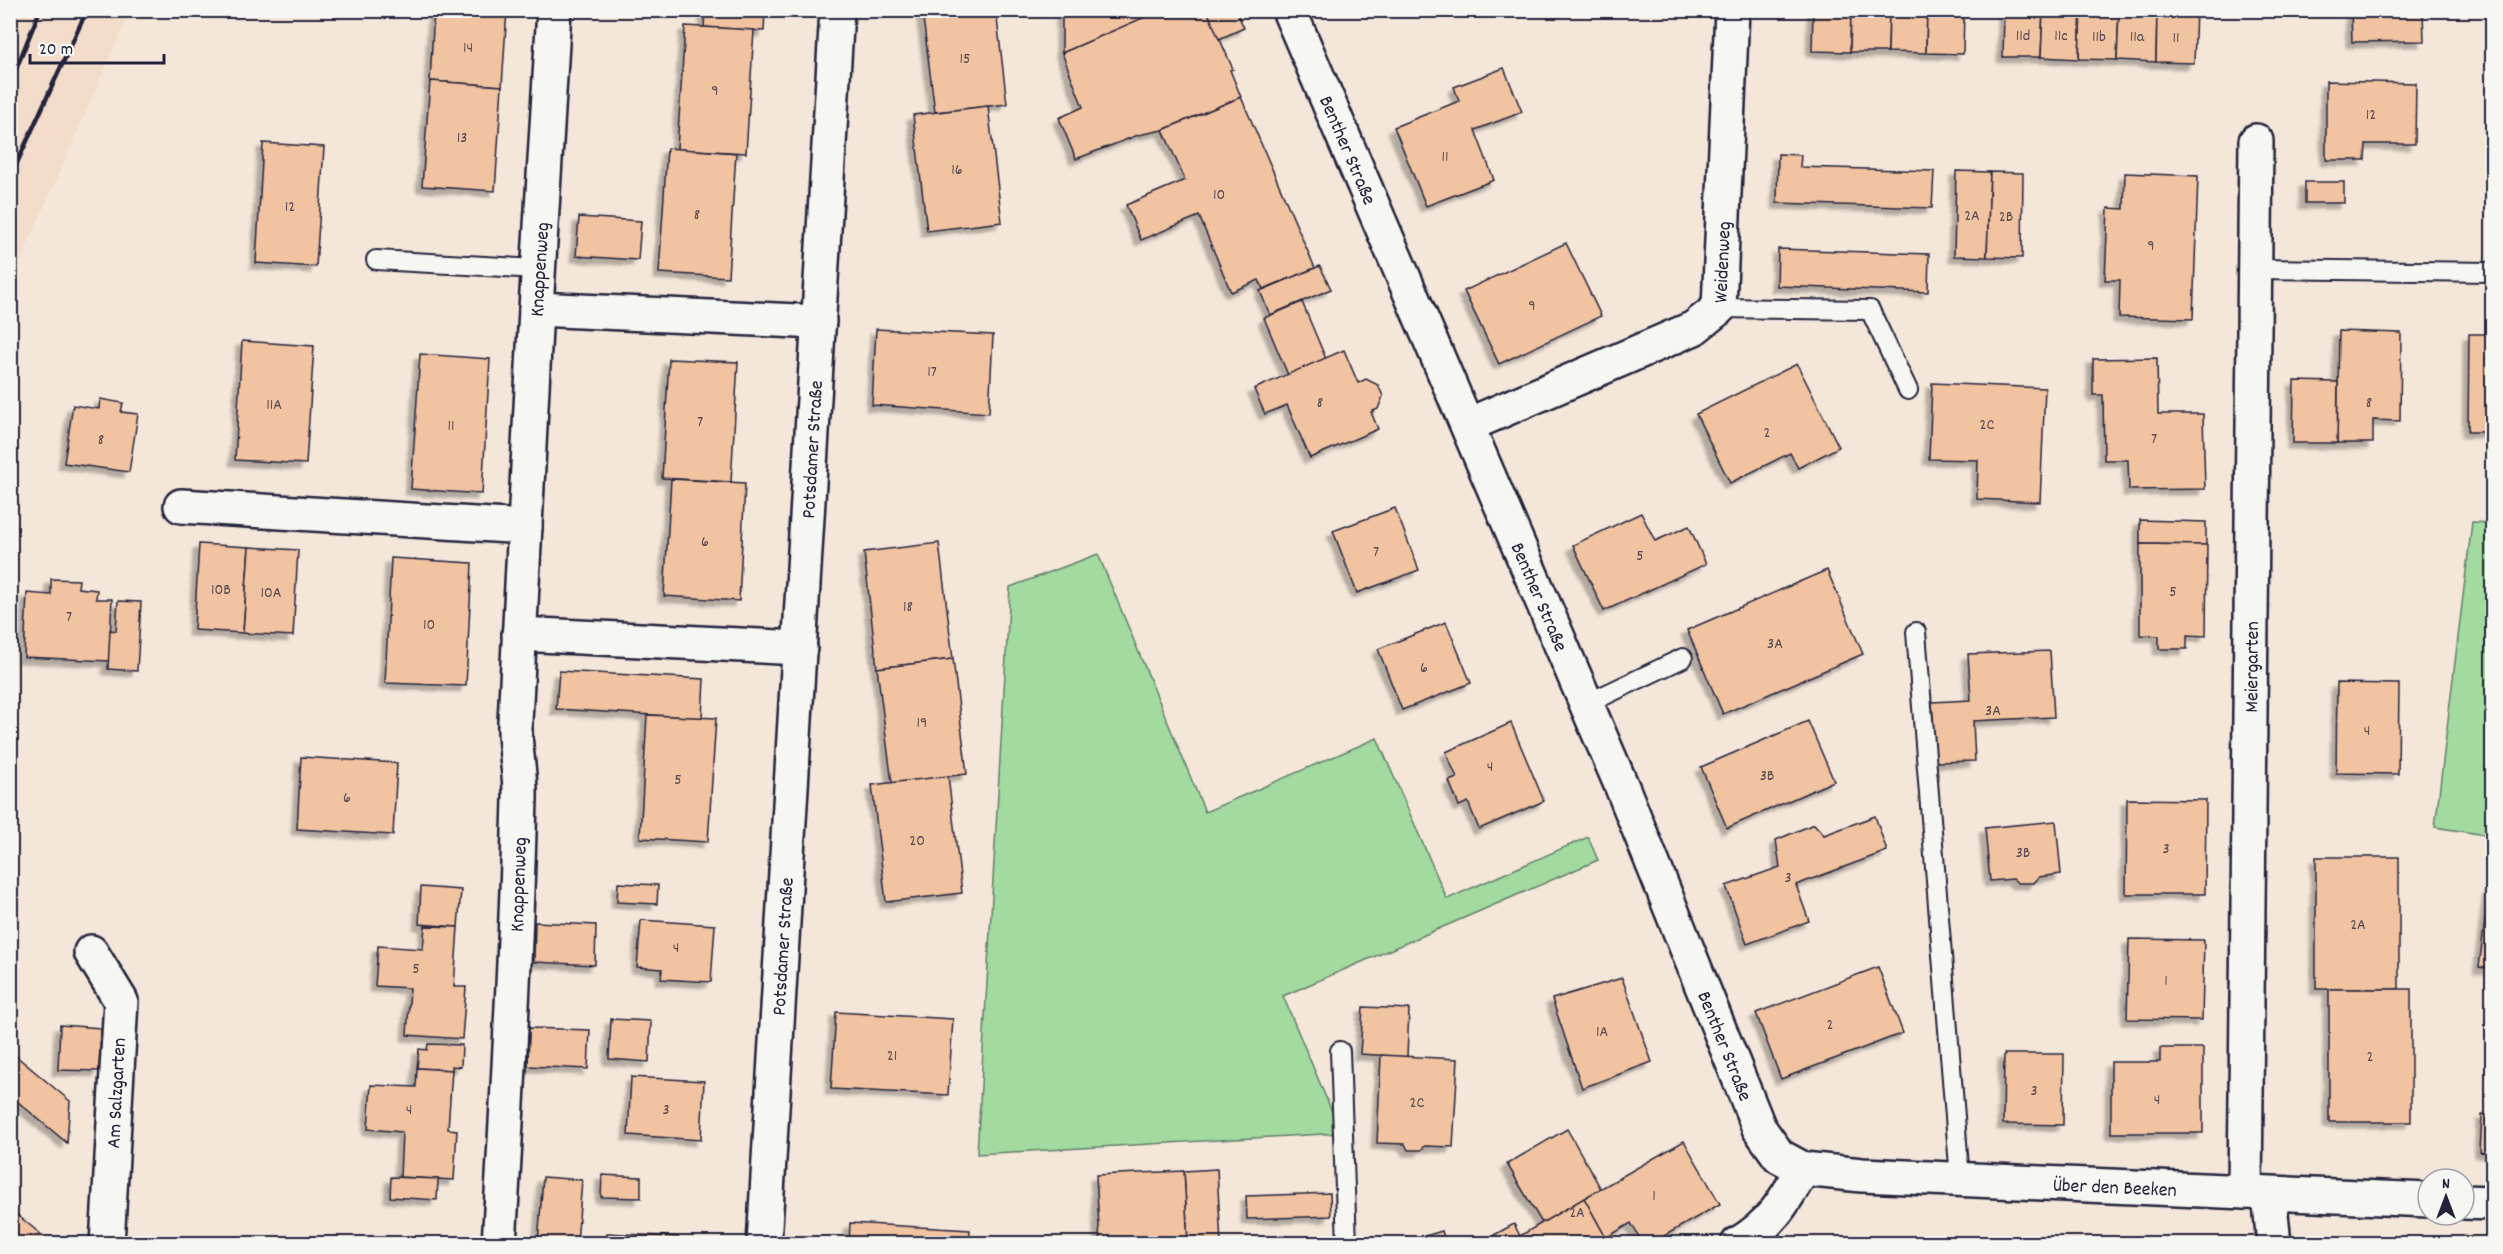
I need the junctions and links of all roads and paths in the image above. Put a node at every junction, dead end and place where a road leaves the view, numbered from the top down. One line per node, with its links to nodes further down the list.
1 (554, 10): 7 (street, Knappenweg)
2 (837, 10): 12 (street, Potsdamer Straße)
3 (1289, 10): 14 (street, Benther Straße)
4 (1732, 10): 10 (street, Weidenweg)
5 (2256, 141): 8 (street, Meiergarten)
6 (376, 260): 7 (lane)
7 (538, 269): 11 (street, Knappenweg)
8 (2255, 269): 9 (lane); 26 (street, Meiergarten)
9 (2493, 272)
10 (1719, 308): 13 (lane); 14 (street, Weidenweg)
11 (536, 309): 12 (street); 16 (street, Knappenweg)
12 (819, 322): 19 (street, Potsdamer Straße)
13 (1908, 390)
14 (1468, 425): 21 (street, Benther Straße)
15 (180, 506): 16 (street)
16 (525, 527): 18 (street, Knappenweg)
17 (1916, 632): 25 (lane)
18 (519, 634): 19 (street); 31 (street, Knappenweg)
19 (800, 648): 32 (street, Potsdamer Straße)
20 (1683, 658): 21 (lane)
21 (1586, 704): 24 (street, Benther Straße)
22 (91, 952): 30 (street, Am Salzgarten)
23 (1340, 1051): 33 (lane)
24 (1803, 1170): 25 (street, Über den Beeken); 34 (street)
25 (1960, 1179): 26 (street, Über den Beeken)
26 (2257, 1193): 27 (street, Über den Beeken); 35 (street, Meiergarten)
27 (2416, 1200)
28 (2476, 1202): 29 (street)
29 (2493, 1203)
30 (107, 1244)
31 (498, 1244)
32 (764, 1244)
33 (1347, 1244)
34 (1738, 1244)
35 (2274, 1244)

